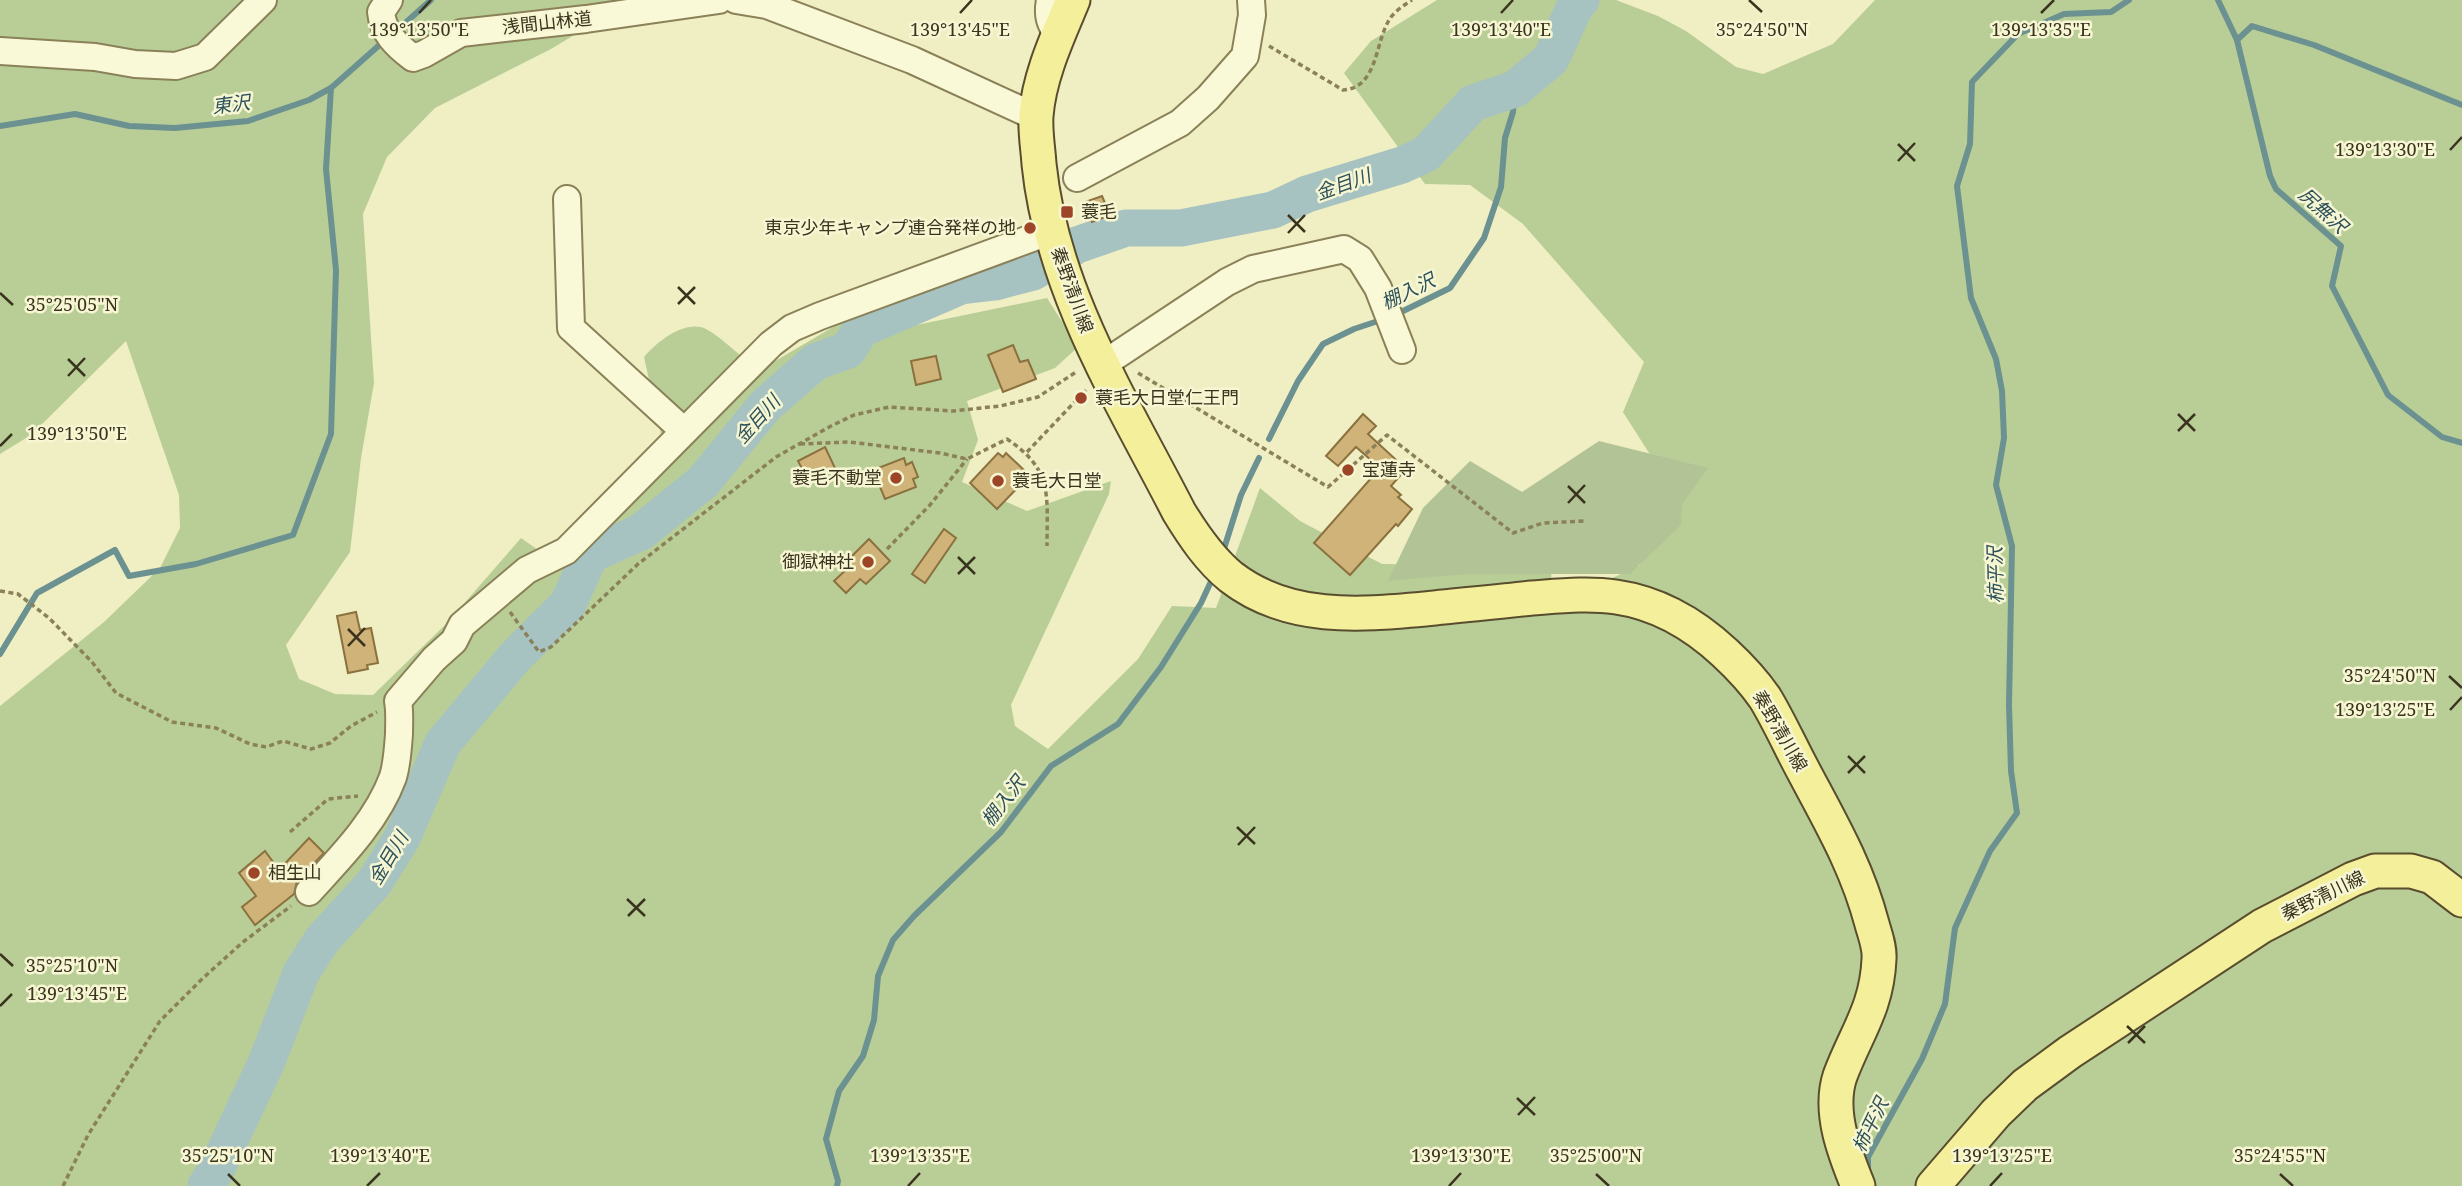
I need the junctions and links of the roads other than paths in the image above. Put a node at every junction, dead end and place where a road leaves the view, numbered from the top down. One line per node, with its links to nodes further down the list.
1 (263, 0): 9 (street)
2 (389, 0): 3 (street, 浅間山林道)
3 (719, 0)
4 (736, 0): 10 (street)
5 (1050, 0): 8 (street)
6 (1073, 0): 8 (main road, 秦野清川線)
7 (1251, 0): 11 (street)
8 (1058, 36): 10 (main road, 秦野清川線)
9 (0, 51)
10 (1036, 117): 13 (main road, 秦野清川線)
11 (1077, 178)
12 (567, 199): 16 (street)
13 (1053, 238): 15 (main road, 秦野清川線); 16 (street)
14 (1402, 350): 15 (street)
15 (1102, 364): 19 (main road, 秦野清川線)
16 (684, 430): 17 (street)
17 (309, 892)
18 (2462, 900): 20 (main road, 秦野清川線)
19 (1858, 1186)
20 (1933, 1186)

